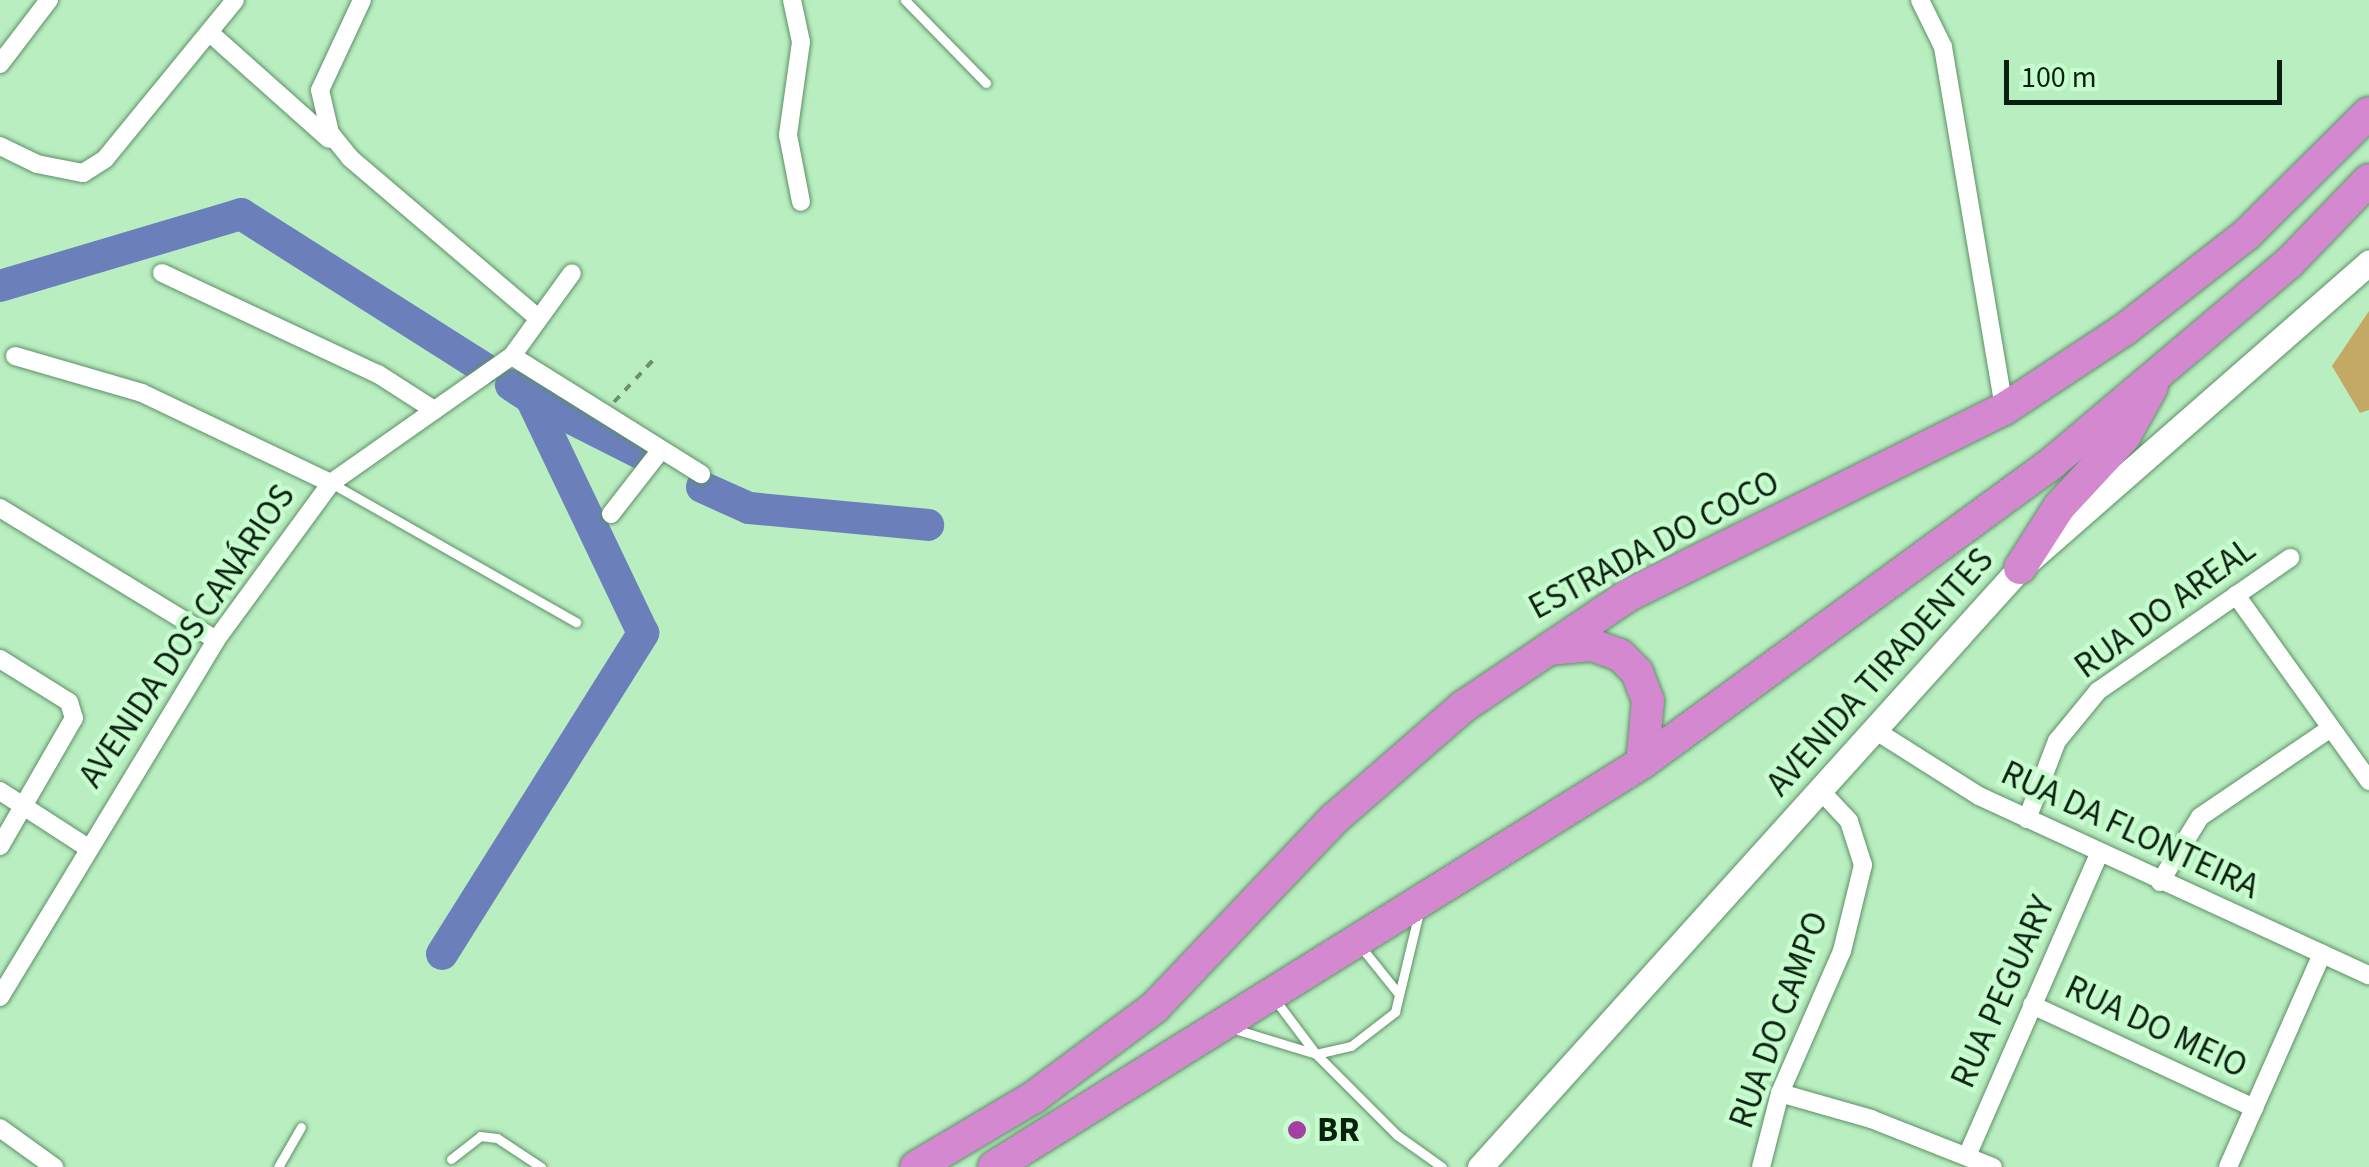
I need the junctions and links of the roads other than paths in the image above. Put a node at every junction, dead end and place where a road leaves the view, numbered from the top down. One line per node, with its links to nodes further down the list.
1 (49, 0): 8 (street)
2 (235, 0): 7 (street)
3 (362, 0): 12 (street)
4 (792, 0): 14 (street)
5 (904, 0): 9 (lane)
6 (1920, 0): 22 (street)
7 (210, 33): 11 (street); 12 (street)
8 (0, 64)
9 (986, 84)
10 (2369, 113): 22 (highway, ESTRADA DO COCO)
11 (0, 146)
12 (350, 158): 18 (street)
13 (2369, 180): 21 (highway)
14 (801, 202)
15 (2369, 262): 30 (street, AVENIDA TIRADENTES)
16 (162, 273): 23 (street)
17 (572, 273): 18 (street, AVENIDA DOS CANÁRIOS)
18 (537, 318): 20 (street, AVENIDA DOS CANÁRIOS)
19 (15, 356): 26 (street)
20 (512, 356): 23 (street, AVENIDA DOS CANÁRIOS); 24 (street)
21 (2159, 372): 30 (highway); 38 (highway)
22 (2004, 409): 34 (highway, ESTRADA DO COCO)
23 (434, 410): 26 (street, AVENIDA DOS CANÁRIOS)
24 (660, 450): 25 (street); 28 (street)
25 (702, 474)
26 (331, 483): 32 (lane); 33 (street, AVENIDA DOS CANÁRIOS)
27 (0, 508): 33 (street)
28 (611, 514)
29 (2290, 558): 31 (street, RUA DO AREAL)
30 (2020, 568): 37 (street, AVENIDA TIRADENTES)
31 (2236, 595): 36 (street); 43 (street, RUA DO AREAL)
32 (576, 622)
33 (216, 640): 45 (street, AVENIDA DOS CANÁRIOS)
34 (1542, 650): 38 (highway); 67 (highway, ESTRADA DO COCO)
35 (0, 660): 42 (street)
36 (2332, 728): 39 (street); 47 (street)
37 (1872, 729): 40 (street, AVENIDA TIRADENTES); 43 (street, RUA DA FLONTEIRA)
38 (1642, 763): 48 (highway)
39 (2369, 781)
40 (1820, 790): 58 (street, RUA DO CAMPO); 70 (street, AVENIDA TIRADENTES)
41 (0, 791): 42 (street)
42 (24, 806): 44 (street); 45 (street)
43 (2026, 818): 46 (street, RUA DA FLONTEIRA)
44 (0, 846)
45 (85, 846): 54 (street, AVENIDA DOS CANÁRIOS)
46 (2099, 854): 47 (street, RUA DA FLONTEIRA); 55 (street, RUA PEGUARY)
47 (2160, 882): 50 (street, RUA DA FLONTEIRA)
48 (1422, 900): 49 (highway); 52 (lane)
49 (1356, 941): 52 (lane); 53 (highway)
50 (2322, 954): 51 (street, RUA DA FLONTEIRA); 59 (street)
51 (2369, 975)
52 (1398, 994): 57 (lane)
53 (1271, 995): 56 (highway); 57 (lane)
54 (0, 997)
55 (2032, 1005): 59 (street, RUA DO MEIO); 62 (street, RUA PEGUARY)
56 (1224, 1025): 57 (lane); 68 (highway)
57 (1316, 1054): 69 (lane)
58 (1780, 1093): 62 (street); 71 (street, RUA DO CAMPO)
59 (2254, 1108): 73 (street)
60 (301, 1127): 65 (lane)
61 (0, 1128): 64 (street)
62 (1967, 1156): 72 (street)
63 (451, 1159): 66 (lane)
64 (54, 1167)
65 (278, 1167)
66 (541, 1167)
67 (916, 1167)
68 (994, 1167)
69 (1442, 1167)
70 (1480, 1167)
71 (1761, 1167)
72 (1993, 1167)
73 (2228, 1167)

